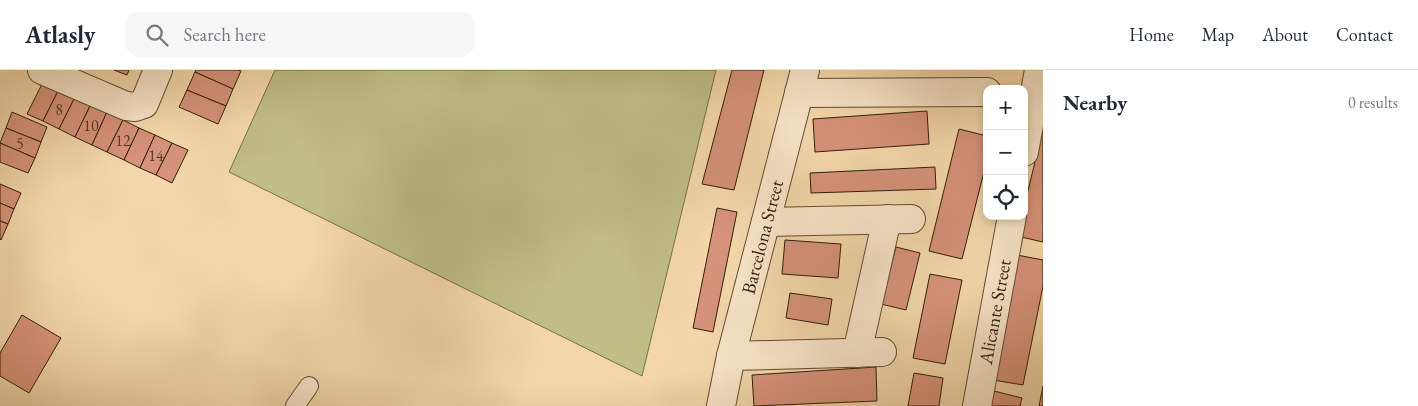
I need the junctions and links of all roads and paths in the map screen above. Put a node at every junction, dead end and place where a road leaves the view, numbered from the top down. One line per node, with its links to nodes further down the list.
1 (42, 70): 2 (street)
2 (158, 70)
3 (802, 82): 5 (street); 8 (street, Barcelona Street)
4 (1033, 84): 6 (street)
5 (983, 92)
6 (1027, 130)
7 (1011, 220): 13 (street, Alicante Street)
8 (766, 222): 9 (street, Barcelona Street); 9 (street)
9 (731, 356): 12 (street, Barcelona Street)
10 (309, 386): 11 (lane)
11 (295, 406)
12 (721, 406)
13 (977, 406)

